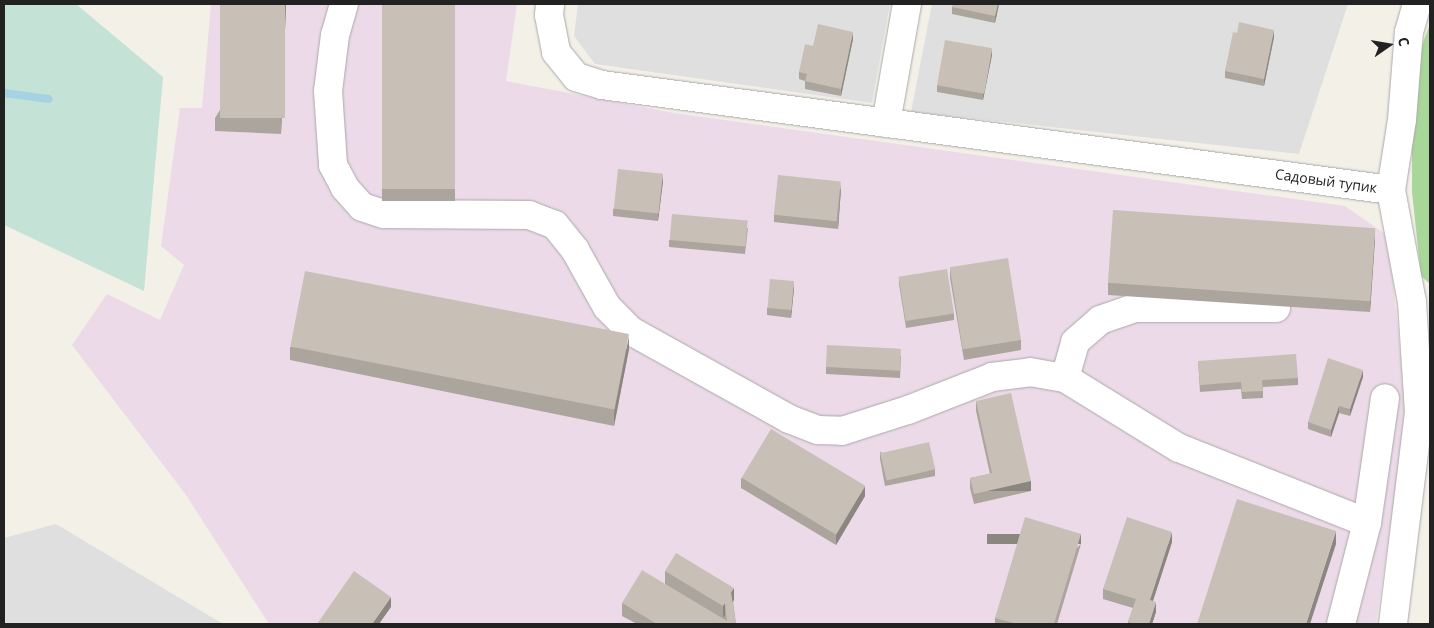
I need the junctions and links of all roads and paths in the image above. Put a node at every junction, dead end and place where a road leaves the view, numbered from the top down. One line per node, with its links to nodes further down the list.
1 (344, 4): 8 (street)
2 (550, 4): 5 (street, Садовый тупик)
3 (907, 4): 5 (street)
4 (1417, 4): 6 (street)
5 (886, 123): 6 (street, Садовый тупик)
6 (1391, 190): 12 (street, Садовый тупик)
7 (1276, 308): 8 (street)
8 (1065, 378): 10 (street)
9 (1385, 398): 10 (street)
10 (1366, 523): 11 (street)
11 (1341, 624)
12 (1393, 624)

